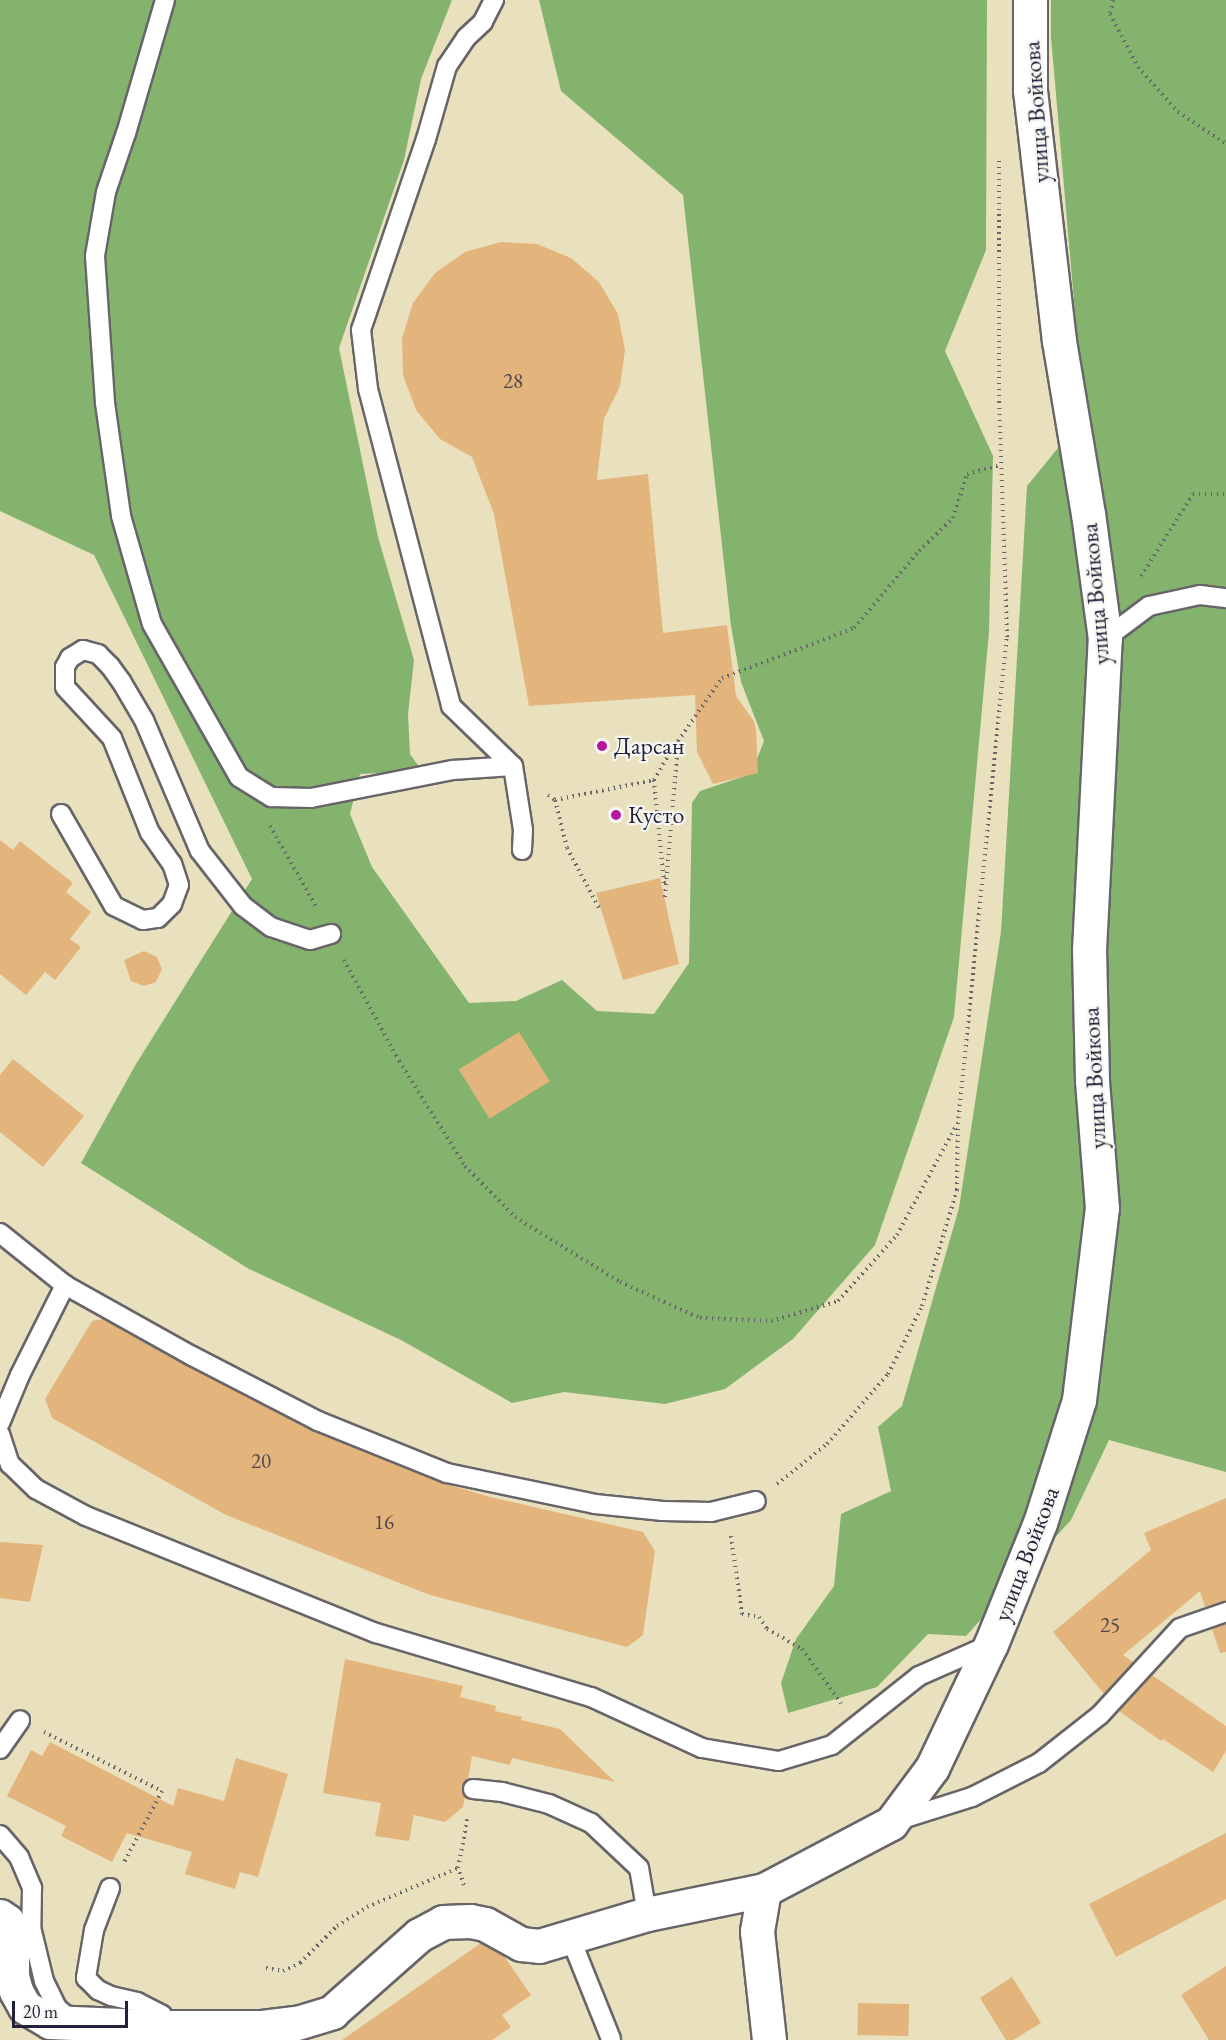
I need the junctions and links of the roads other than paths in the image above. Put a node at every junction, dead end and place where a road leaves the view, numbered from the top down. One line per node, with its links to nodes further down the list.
1 (165, 0): 6 (lane)
2 (494, 0): 6 (lane)
3 (1030, 0): 5 (street, улица Войкова)
4 (1226, 598): 5 (lane)
5 (1105, 639): 16 (street, улица Войкова)
6 (513, 766): 8 (lane)
7 (61, 814): 9 (lane)
8 (522, 850)
9 (331, 934)
10 (0, 1233): 11 (lane)
11 (65, 1286): 12 (lane); 14 (lane)
12 (0, 1423)
13 (0, 1434): 16 (lane)
14 (756, 1501)
15 (1226, 1612): 20 (lane)
16 (991, 1644): 20 (street, улица Войкова)
17 (20, 1720): 18 (lane)
18 (0, 1749)
19 (473, 1790): 24 (lane)
20 (891, 1823): 23 (street, улица Войкова)
21 (0, 1835): 28 (lane)
22 (110, 1888): 27 (lane)
23 (764, 1890): 24 (street, улица Войкова); 30 (street)
24 (647, 1914): 26 (street, улица Войкова)
25 (0, 1916): 28 (street, улица Войкова)
26 (570, 1937): 27 (street, улица Войкова); 29 (lane)
27 (168, 2027): 28 (street, улица Войкова)
28 (83, 2032)
29 (610, 2039)
30 (769, 2040)

